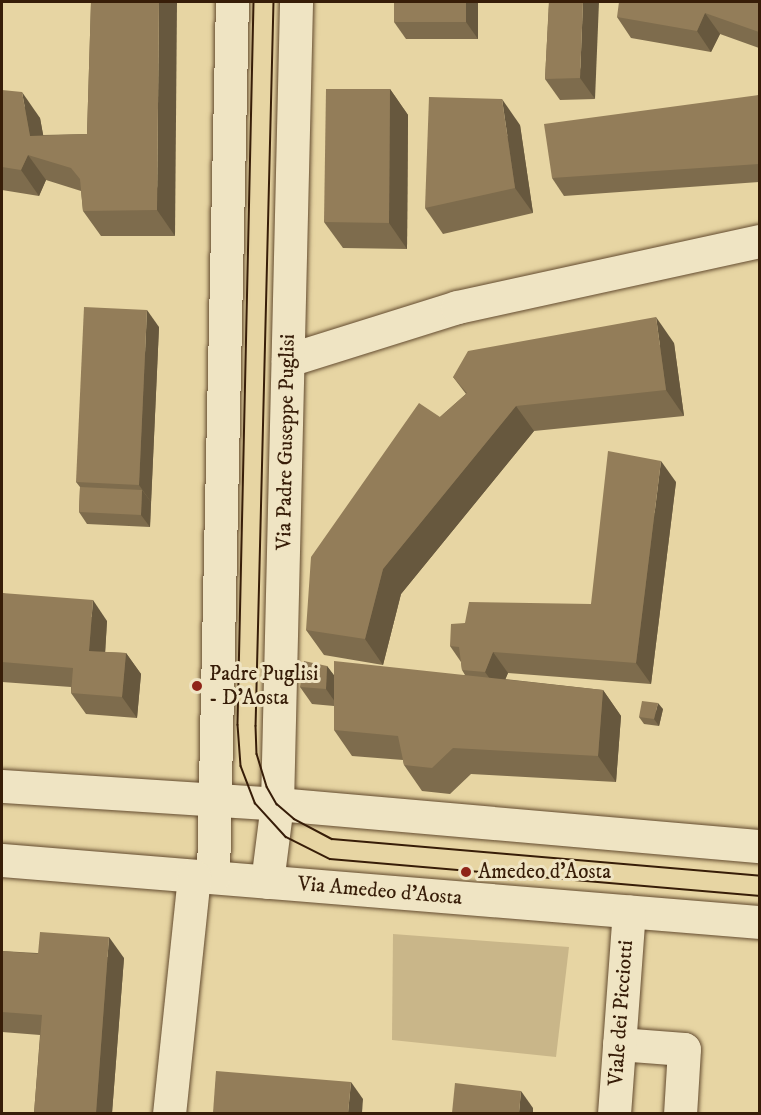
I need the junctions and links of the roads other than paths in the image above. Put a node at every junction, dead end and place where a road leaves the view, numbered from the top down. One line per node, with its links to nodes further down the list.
1 (232, 2): 6 (street)
2 (296, 2): 4 (street, Via Padre Guseppe Puglisi)
3 (759, 241): 4 (street)
4 (288, 360): 7 (street, Via Padre Guseppe Puglisi)
5 (2, 786): 6 (street)
6 (215, 801): 7 (street); 10 (street)
7 (277, 804): 8 (street); 11 (street, Via Padre Guseppe Puglisi)
8 (759, 846)
9 (2, 860): 10 (street, Via Amedeo d'Aosta)
10 (203, 876): 11 (street, Via Amedeo d'Aosta); 15 (street)
11 (267, 882): 12 (street, Via Amedeo d'Aosta)
12 (629, 912): 13 (street, Via Amedeo d'Aosta); 14 (street, Viale dei Picciotti)
13 (759, 922)
14 (619, 1044): 16 (street, Viale dei Picciotti); 17 (street)
15 (169, 1113)
16 (614, 1113)
17 (680, 1113)

